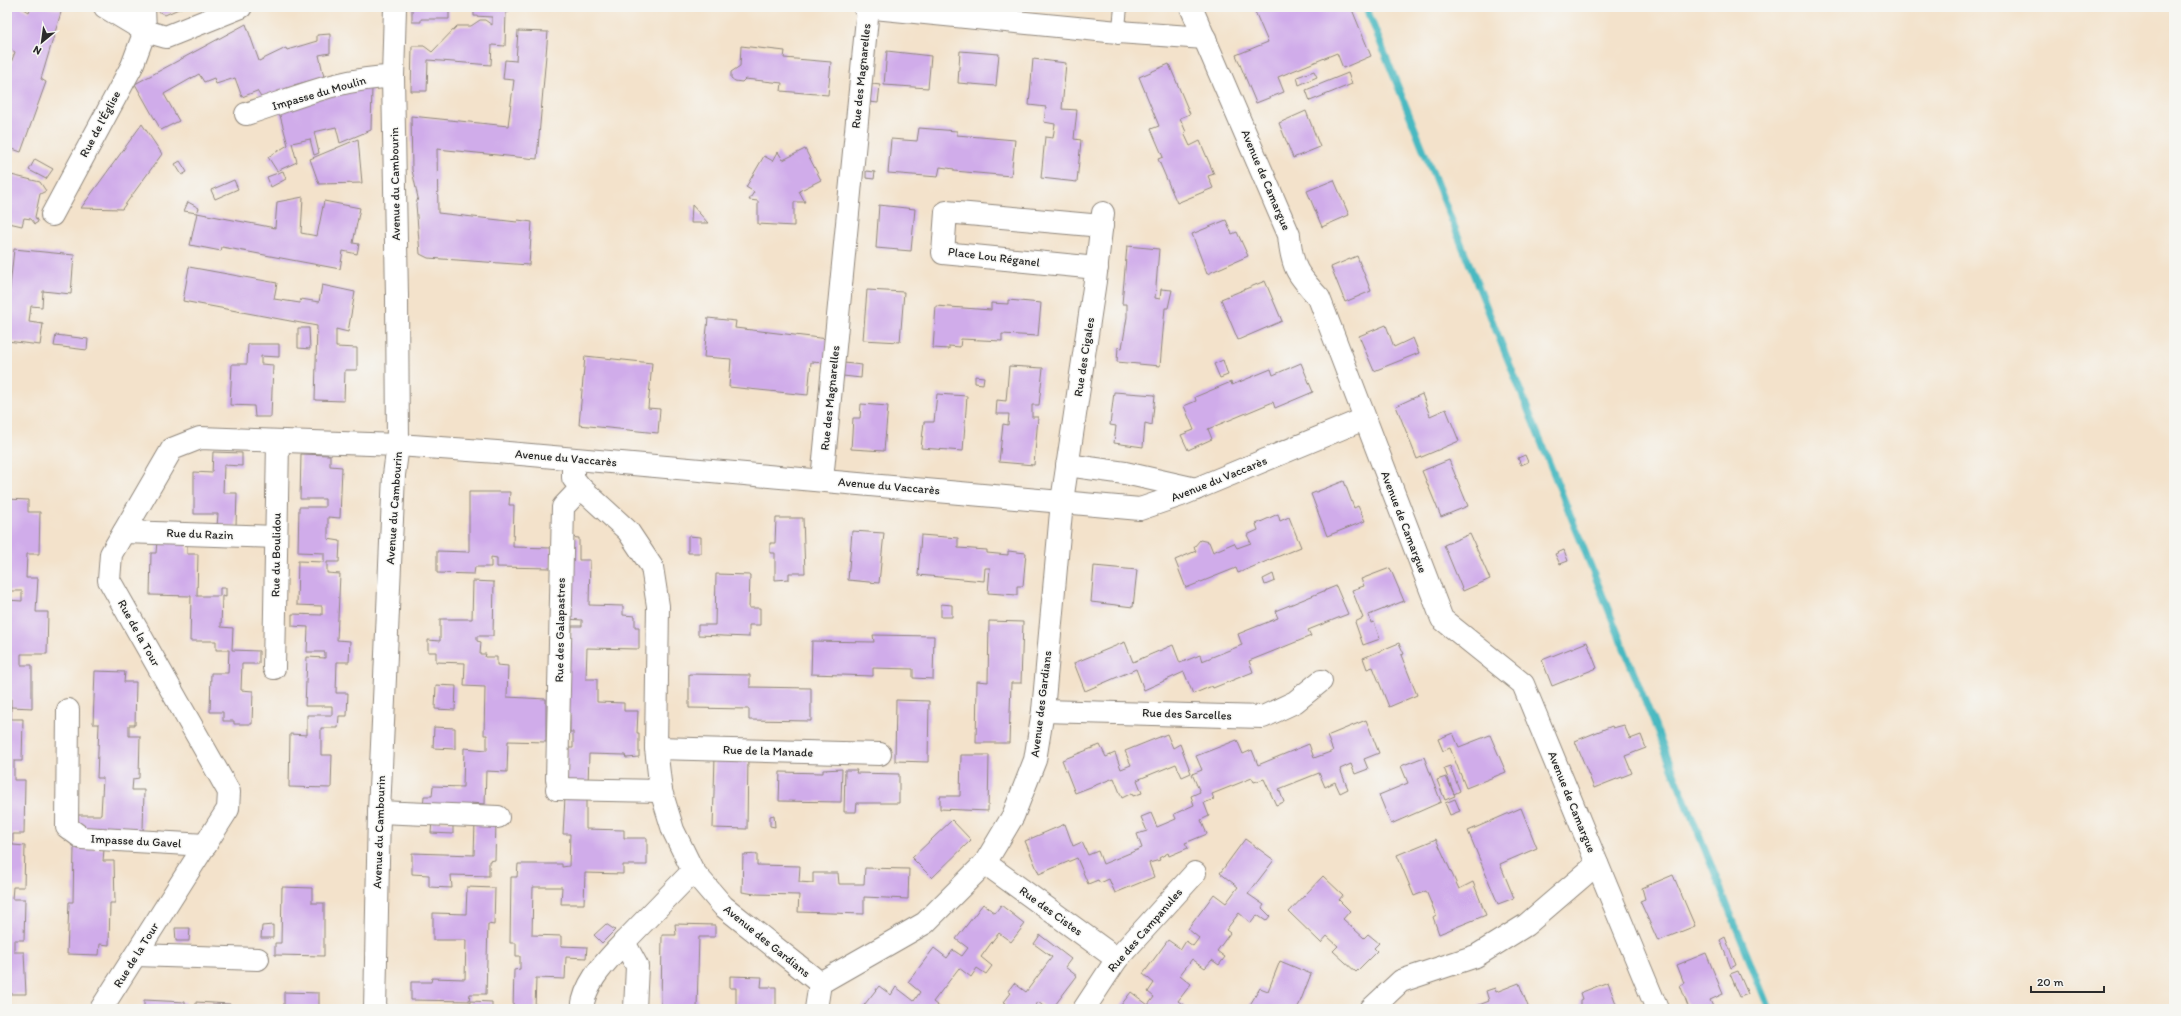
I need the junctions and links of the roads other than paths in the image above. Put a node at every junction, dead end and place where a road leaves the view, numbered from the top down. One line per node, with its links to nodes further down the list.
1 (105, 7): 10 (street)
2 (144, 7): 10 (street)
3 (241, 7): 10 (street)
4 (395, 7): 13 (street, Avenue du Cambourin)
5 (864, 7): 8 (street)
6 (1121, 7): 11 (lane)
7 (1191, 7): 12 (street, Avenue de Camargue)
8 (868, 8): 9 (street, Rue des Magnarelles); 23 (street, Rue des Magnarelles)
9 (917, 9): 11 (street, Rue des Magnarelles)
10 (145, 31): 15 (street, Rue de l'Église)
11 (1118, 37): 12 (street, Rue des Magnarelles)
12 (1205, 38): 18 (street, Avenue de Camargue)
13 (393, 77): 14 (street, Impasse du Moulin); 20 (street, Avenue du Cambourin)
14 (246, 114)
15 (52, 215)
16 (1103, 219): 17 (street, Rue des Cigales); 17 (street, Place Lou Réganel)
17 (1097, 268): 22 (street, Rue des Cigales)
18 (1364, 419): 25 (street, Avenue du Vaccarès); 40 (street, Avenue de Camargue)
19 (278, 442): 20 (street, Rue de la Tour); 27 (street, Rue de la Tour); 28 (street, Rue du Boulidou)
20 (398, 444): 21 (street, Avenue du Vaccarès); 36 (street, Avenue du Cambourin)
21 (573, 460): 23 (street, Avenue du Vaccarès); 24 (street, Avenue des Gardians)
22 (1067, 465): 25 (street); 26 (street, Rue des Cigales)
23 (822, 480): 26 (street, Avenue du Vaccarès)
24 (581, 488): 33 (street, Avenue des Gardians); 35 (street, Rue des Galapastres)
25 (1196, 489): 26 (street, Avenue du Vaccarès)
26 (1062, 502): 32 (street, Avenue des Gardians)
27 (124, 532): 28 (street, Rue du Razin); 38 (street, Rue de la Tour)
28 (276, 537): 29 (street, Rue du Boulidou)
29 (274, 668)
30 (1321, 681): 32 (street, Rue des Sarcelles)
31 (68, 710): 38 (street, Impasse du Gavel)
32 (1043, 711): 39 (street, Avenue des Gardians)
33 (656, 748): 34 (street, Rue de la Manade); 35 (street, Avenue des Gardians)
34 (880, 754)
35 (661, 790): 41 (street, Avenue des Gardians)
36 (378, 812): 37 (street); 49 (street, Avenue du Cambourin)
37 (498, 817)
38 (206, 844): 44 (street, Rue de la Tour)
39 (984, 863): 46 (street, Rue des Cistes); 47 (street, Avenue des Gardians)
40 (1597, 864): 54 (street); 55 (street, Avenue de Camargue)
41 (693, 871): 43 (street); 47 (street, Avenue des Gardians)
42 (1196, 873): 46 (street, Rue des Campanules)
43 (624, 942): 50 (street); 51 (street)
44 (136, 955): 45 (street); 48 (street, Rue de la Tour)
45 (258, 959)
46 (1117, 959): 53 (street, Rue des Campanules)
47 (820, 983): 52 (street)
48 (102, 1009)
49 (375, 1009)
50 (582, 1009)
51 (635, 1009)
52 (816, 1009)
53 (1084, 1009)
54 (1371, 1009)
55 (1657, 1009)

